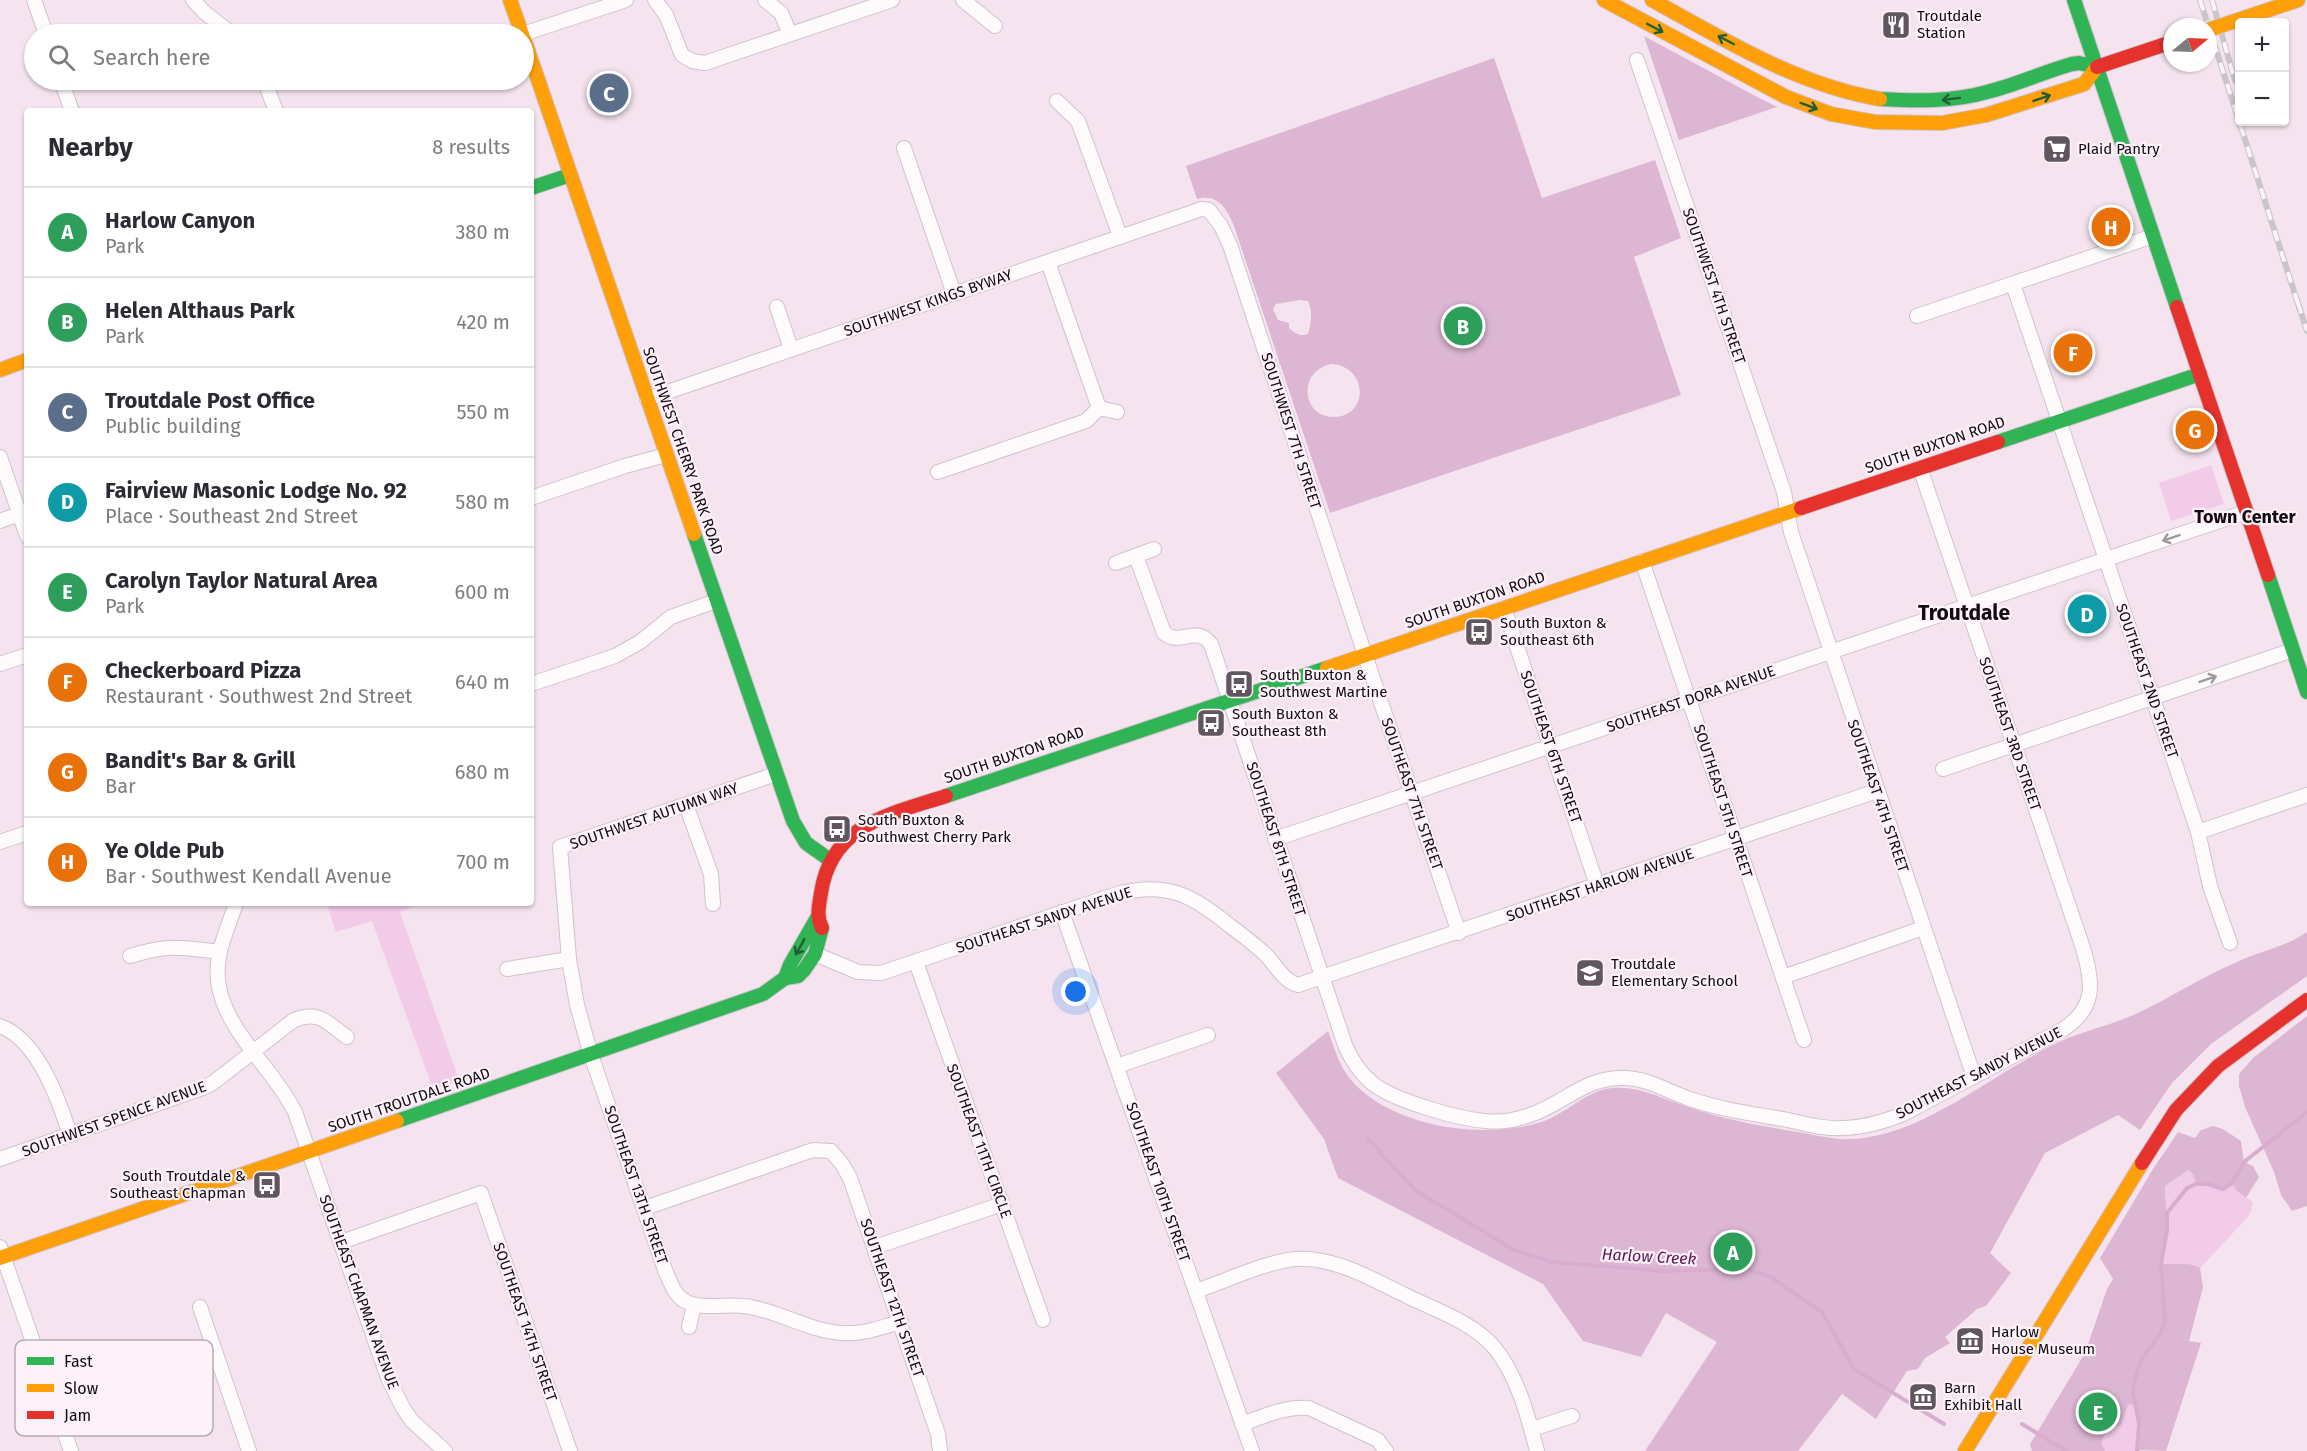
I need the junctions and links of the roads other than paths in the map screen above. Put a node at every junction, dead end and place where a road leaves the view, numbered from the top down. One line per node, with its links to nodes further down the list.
1 (34, 0): 14 (street)
2 (193, 0): 15 (street)
3 (510, 0): 16 (main road)
4 (626, 0): 13 (street)
5 (655, 0): 20 (street)
6 (765, 0): 20 (street)
7 (892, 0): 20 (street)
8 (963, 0): 17 (street)
9 (1604, 0): 23 (main road, one-way to 23)
10 (1652, 0): 23 (main road, one-way to 10)
11 (2074, 0): 23 (main road)
12 (2298, 0): 18 (main road, bridge)
13 (597, 4): 19 (street)
14 (42, 24)
15 (219, 24)
16 (518, 24)
17 (995, 26)
18 (2217, 27)
19 (534, 29)
20 (790, 34)
21 (2163, 45): 23 (main road)
22 (1637, 60): 55 (street, SOUTHWEST 4TH STREET)
23 (2097, 67): 35 (main road)
24 (534, 69): 31 (main road, SOUTHWEST CHERRY PARK ROAD)
25 (65, 90): 28 (street)
26 (268, 90): 29 (street)
27 (1058, 100): 34 (street)
28 (71, 108)
29 (275, 108)
30 (904, 148): 38 (street)
31 (570, 175): 32 (main road); 45 (main road, SOUTHWEST CHERRY PARK ROAD)
32 (534, 187)
33 (1209, 210): 34 (street, SOUTHWEST KINGS BYWAY); 69 (street, SOUTHWEST 7TH STREET)
34 (1120, 236): 36 (street, SOUTHWEST KINGS BYWAY)
35 (2153, 236): 37 (street); 44 (main road)
36 (1048, 262): 38 (street, SOUTHWEST KINGS BYWAY); 46 (street)
37 (2013, 284): 40 (street); 48 (street, SOUTHEAST 2ND STREET)
38 (954, 294): 41 (street, SOUTHWEST KINGS BYWAY)
39 (777, 307): 41 (street)
40 (1917, 316)
41 (791, 349): 45 (street, SOUTHWEST KINGS BYWAY)
42 (24, 361): 43 (main road)
43 (0, 370)
44 (2200, 374): 48 (main road, SOUTH BUXTON ROAD); 54 (main road)
45 (647, 399): 49 (main road, SOUTHWEST CHERRY PARK ROAD)
46 (1099, 408): 47 (street); 52 (street)
47 (1118, 412)
48 (2059, 421): 51 (main road, SOUTH BUXTON ROAD); 61 (street, SOUTHEAST 2ND STREET)
49 (666, 455): 53 (street); 64 (main road, SOUTHWEST CHERRY PARK ROAD)
50 (0, 457): 56 (street)
51 (1920, 468): 55 (main road, SOUTH BUXTON ROAD); 65 (street, SOUTHEAST 3RD STREET)
52 (938, 472)
53 (534, 497)
54 (2246, 512): 61 (street, SOUTHEAST DORA AVENUE, one-way to 61); 67 (main road)
55 (1787, 513): 62 (main road, SOUTH BUXTON ROAD); 68 (street, SOUTHEAST 4TH STREET)
56 (20, 514): 57 (street); 58 (street)
57 (0, 521)
58 (24, 527)
59 (1154, 549): 60 (street)
60 (1136, 556): 63 (street); 76 (street, SOUTHEAST 8TH STREET)
61 (2106, 559): 65 (street, SOUTHEAST DORA AVENUE); 74 (street, SOUTHEAST 2ND STREET)
62 (1642, 561): 66 (main road, SOUTH BUXTON ROAD); 75 (street, SOUTHEAST 5TH STREET)
63 (1116, 563)
64 (716, 601): 72 (street); 80 (main road, SOUTHWEST CHERRY PARK ROAD)
65 (1967, 606): 68 (street, SOUTHEAST DORA AVENUE); 77 (street, SOUTHEAST 3RD STREET)
66 (1504, 608): 69 (main road, SOUTH BUXTON ROAD); 78 (street, SOUTHEAST 6TH STREET)
67 (2293, 650): 73 (main road); 74 (street, one-way to 67)
68 (1830, 652): 75 (street, SOUTHEAST DORA AVENUE); 81 (street, SOUTHEAST 4TH STREET)
69 (1365, 655): 76 (main road, SOUTH BUXTON ROAD); 82 (street, SOUTHEAST 7TH STREET)
70 (24, 656): 71 (street)
71 (0, 664)
72 (534, 683)
73 (2307, 692)
74 (2153, 698): 77 (street); 85 (street, SOUTHEAST 2ND STREET)
75 (1690, 699): 78 (street, SOUTHEAST DORA AVENUE); 88 (street, SOUTHEAST 5TH STREET)
76 (1229, 700): 87 (street, SOUTHEAST 8TH STREET); 90 (main road, SOUTH BUXTON ROAD)
77 (2013, 745): 79 (street); 109 (street, SOUTHEAST 3RD STREET)
78 (1551, 747): 82 (street, SOUTHEAST DORA AVENUE); 91 (street, SOUTHEAST 6TH STREET)
79 (1943, 769)
80 (776, 774): 84 (street, SOUTHWEST AUTUMN WAY); 90 (main road, SOUTHWEST CHERRY PARK ROAD)
81 (1877, 791): 88 (street, SOUTHEAST HARLOW AVENUE); 96 (street, SOUTHEAST 4TH STREET)
82 (1413, 793): 87 (street, SOUTHEAST DORA AVENUE); 97 (street, SOUTHEAST 7TH STREET)
83 (2307, 795): 85 (street)
84 (686, 805): 92 (street); 102 (street, SOUTHWEST AUTUMN WAY)
85 (2198, 832): 98 (street, SOUTHEAST 2ND STREET)
86 (24, 834): 89 (street)
87 (1275, 839): 107 (street, SOUTHEAST 8TH STREET)
88 (1736, 839): 91 (street, SOUTHEAST HARLOW AVENUE); 105 (street, SOUTHEAST 5TH STREET)
89 (0, 842)
90 (830, 860): 95 (main road, SOUTH BUXTON ROAD)
91 (1597, 885): 97 (street, SOUTHEAST HARLOW AVENUE)
92 (713, 904)
93 (235, 906): 99 (street, SOUTHEAST CHAPMAN AVENUE)
94 (1062, 912): 103 (street, SOUTHEAST SANDY AVENUE); 107 (street, SOUTHEAST SANDY AVENUE); 116 (street, SOUTHEAST 10TH STREET)
95 (817, 918): 100 (main road, SOUTH BUXTON ROAD); 106 (main road, SOUTH BUXTON ROAD, one-way to 106)
96 (1923, 928): 105 (street); 117 (street, SOUTHEAST 4TH STREET)
97 (1460, 933): 107 (street, SOUTHEAST HARLOW AVENUE)
98 (2230, 943)
99 (219, 952): 101 (street); 114 (street, SOUTHEAST CHAPMAN AVENUE)
100 (815, 954): 103 (street, SOUTHEAST SANDY AVENUE); 106 (main road, SOUTH TROUTDALE ROAD)
101 (130, 956)
102 (569, 959): 104 (street); 115 (street, SOUTHWEST AUTUMN WAY)
103 (916, 962): 121 (street, SOUTHEAST 11TH CIRCLE)
104 (507, 969)
105 (1783, 976): 113 (street, SOUTHEAST 5TH STREET)
106 (785, 978): 115 (main road, SOUTH TROUTDALE ROAD)
107 (1322, 978): 117 (street, SOUTHEAST SANDY AVENUE)
108 (2307, 1000): 147 (main road)
109 (2089, 1002): 117 (street, SOUTHEAST SANDY AVENUE)
110 (0, 1026): 118 (street)
111 (1208, 1035): 116 (street)
112 (347, 1038): 114 (street, SOUTHWEST SPENCE AVENUE)
113 (1804, 1040)
114 (253, 1051): 118 (street, SOUTHWEST SPENCE AVENUE); 119 (street, SOUTHEAST CHAPMAN AVENUE)
115 (591, 1055): 119 (main road, SOUTH TROUTDALE ROAD); 122 (street, SOUTHEAST 13TH STREET)
116 (1117, 1066): 126 (street, SOUTHEAST 10TH STREET)
117 (1974, 1077)
118 (70, 1135): 120 (street, SOUTHWEST SPENCE AVENUE)
119 (309, 1152): 123 (street, SOUTHEAST CHAPMAN AVENUE); 125 (main road, SOUTH TROUTDALE ROAD)
120 (0, 1159)
121 (1002, 1204): 124 (street); 129 (street, SOUTHEAST 11TH CIRCLE)
122 (645, 1208): 124 (street, SOUTHEAST 12TH STREET); 127 (street, SOUTHEAST 13TH STREET)
123 (340, 1242): 141 (street, SOUTHEAST CHAPMAN AVENUE); 142 (street, SOUTHEAST 14TH STREET)
124 (875, 1247): 130 (street, SOUTHEAST 12TH STREET)
125 (1, 1254): 132 (street)
126 (1196, 1291): 136 (street, SOUTHEAST 10TH STREET); 137 (street)
127 (694, 1305): 130 (street); 131 (street)
128 (200, 1307): 133 (street)
129 (1043, 1320)
130 (901, 1322): 143 (street, SOUTHEAST 12TH STREET)
131 (690, 1327)
132 (32, 1340)
133 (211, 1340)
134 (213, 1345): 140 (street)
135 (1572, 1416): 137 (street)
136 (1242, 1424): 144 (street, SOUTHEAST 10TH STREET); 145 (street)
137 (1532, 1430): 146 (street)
138 (66, 1436): 139 (street)
139 (71, 1451)
140 (249, 1451)
141 (445, 1451)
142 (570, 1451)
143 (940, 1451)
144 (1252, 1451)
145 (1386, 1451)
146 (1537, 1451)
147 (1965, 1451)

